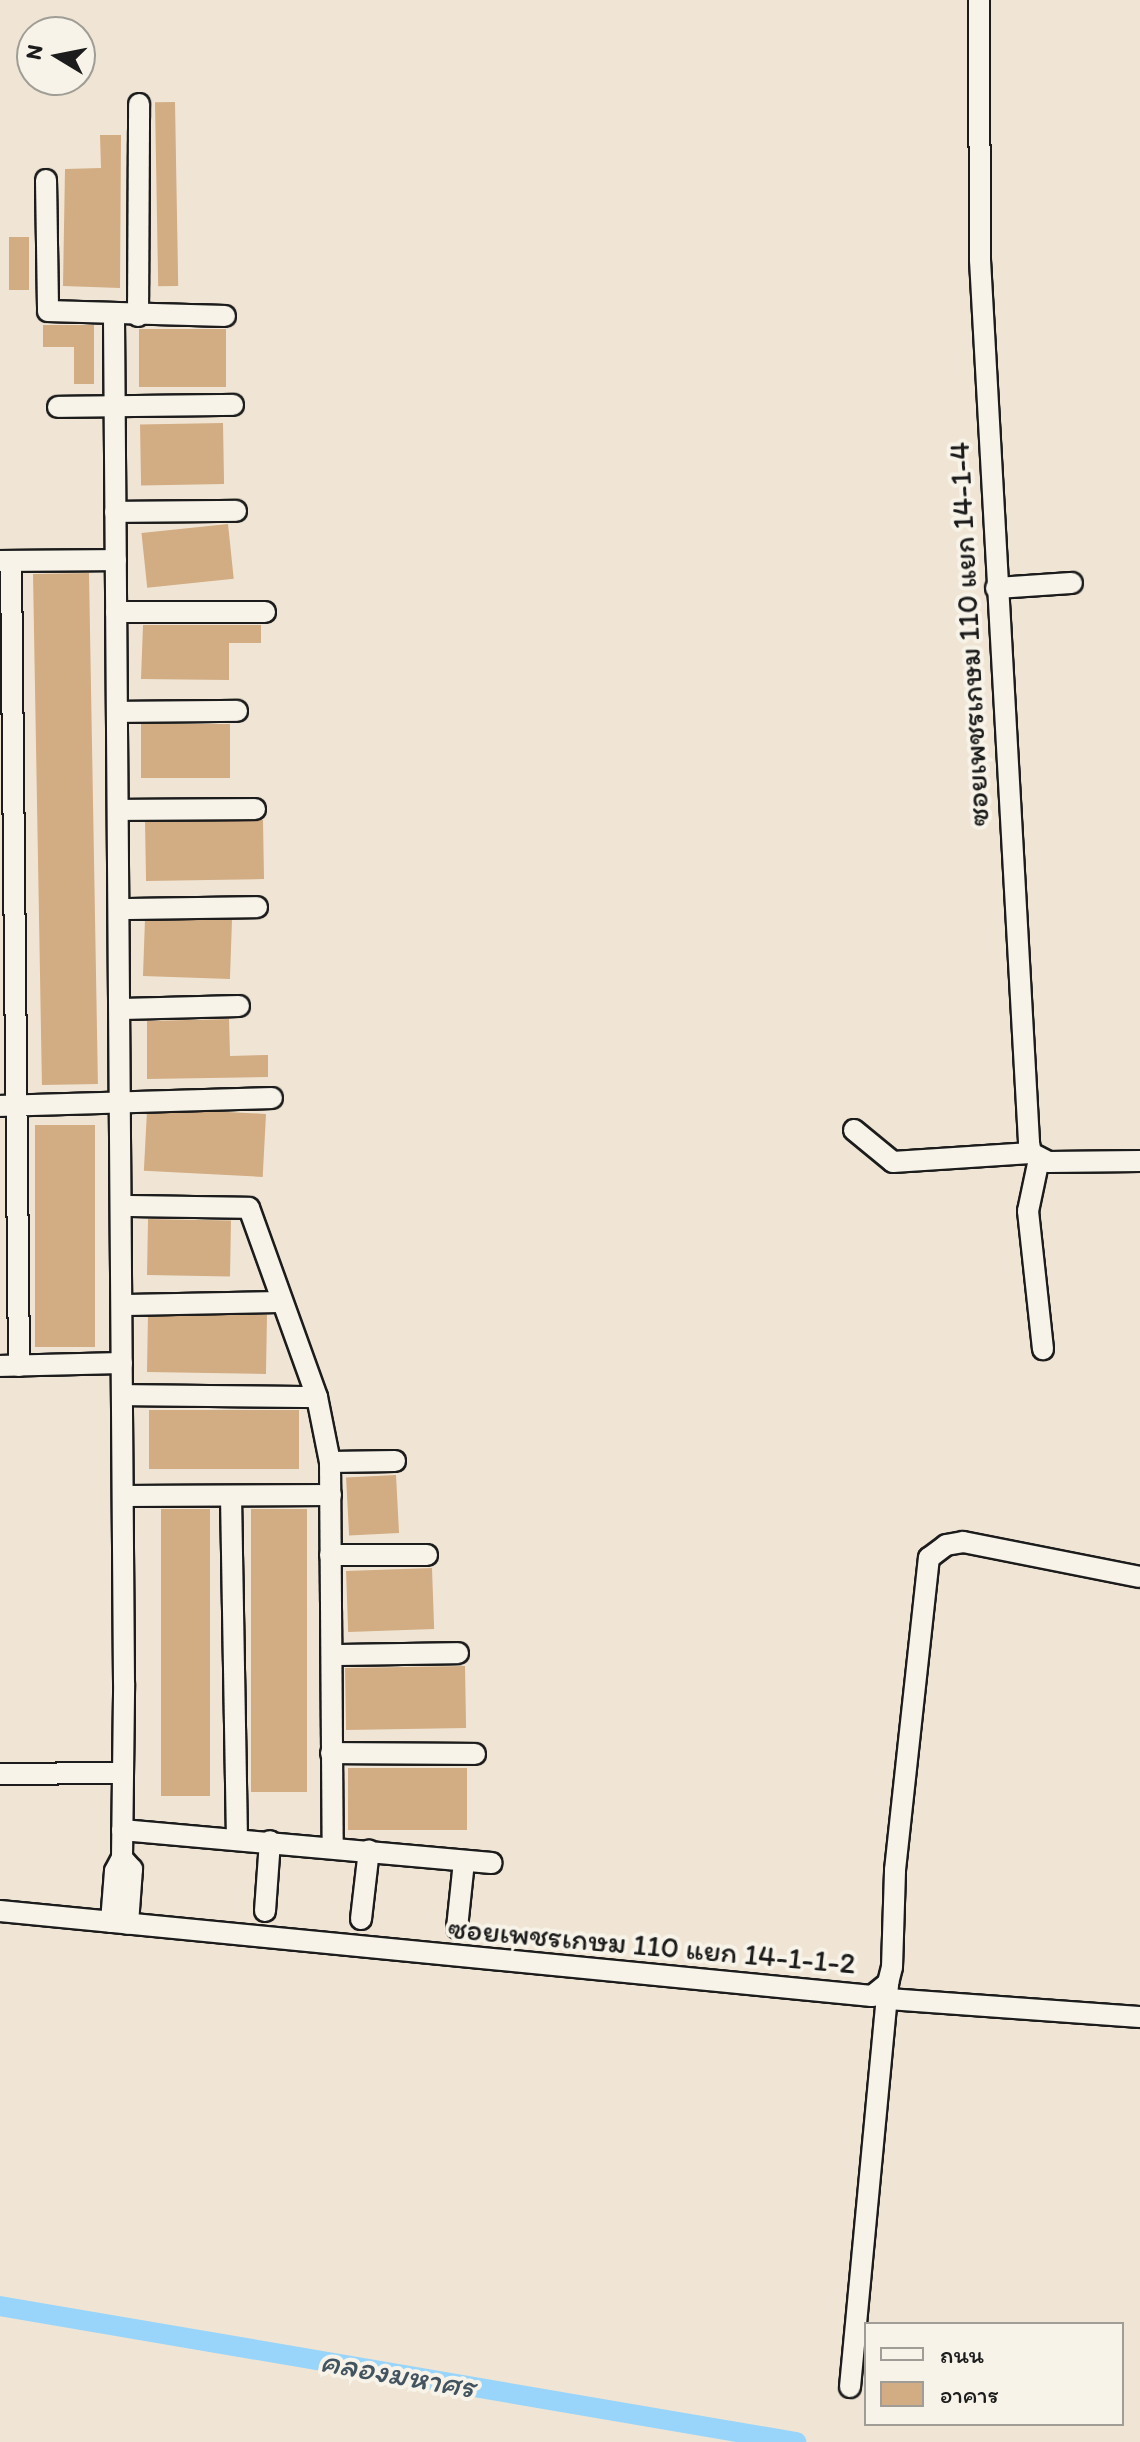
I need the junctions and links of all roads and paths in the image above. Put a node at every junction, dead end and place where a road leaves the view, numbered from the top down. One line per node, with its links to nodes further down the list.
1 (979, 0): 15 (street, ซอยเพชรเกษม 110 แยก 14-1-4)
2 (139, 104): 5 (street)
3 (46, 180): 4 (street)
4 (114, 316): 5 (street); 9 (street)
5 (138, 316): 6 (street)
6 (225, 316)
7 (233, 405): 9 (street)
8 (58, 407): 9 (street)
9 (115, 408): 11 (street)
10 (236, 511): 11 (street)
11 (115, 512): 12 (street)
12 (116, 560): 13 (street); 16 (street)
13 (6, 561): 28 (street)
14 (1072, 583): 15 (street)
15 (996, 588): 30 (street, ซอยเพชรเกษม 110 แยก 14-1-4)
16 (116, 612): 17 (street); 19 (street)
17 (265, 612)
18 (237, 711): 19 (street)
19 (118, 712): 21 (street)
20 (255, 809): 21 (street)
21 (119, 810): 23 (street)
22 (257, 907): 23 (street)
23 (121, 909): 25 (street)
24 (239, 1006): 25 (street)
25 (122, 1009): 27 (street)
26 (272, 1098): 27 (street)
27 (123, 1103): 28 (street); 32 (street)
28 (10, 1105): 37 (street)
29 (854, 1130): 30 (street)
30 (1035, 1156): 31 (street); 35 (street, ซอยเพชรเกษม 110 แยก 14-1-4)
31 (1140, 1161)
32 (124, 1206): 33 (street); 34 (street)
33 (282, 1302): 34 (street); 39 (street)
34 (124, 1305): 36 (street)
35 (1043, 1349)
36 (122, 1363): 37 (street); 38 (street)
37 (10, 1366)
38 (124, 1395): 39 (street); 43 (street)
39 (317, 1397): 41 (street)
40 (395, 1461): 41 (street)
41 (330, 1462): 42 (street)
42 (331, 1495): 44 (street); 45 (street)
43 (124, 1496): 44 (street); 52 (street)
44 (231, 1496): 55 (street)
45 (330, 1555): 46 (street); 49 (street)
46 (427, 1555)
47 (1140, 1577): 66 (street, ซอยเพชรเกษม 110 แยก 14-1-1-2)
48 (458, 1653): 49 (street)
49 (333, 1655): 50 (street)
50 (331, 1753): 51 (street); 57 (street)
51 (475, 1754)
52 (123, 1773): 53 (street); 54 (street)
53 (0, 1774)
54 (122, 1830): 55 (street); 64 (street)
55 (237, 1838): 56 (street)
56 (270, 1841): 57 (street); 62 (street)
57 (333, 1846): 58 (street)
58 (369, 1850): 59 (street); 63 (street)
59 (464, 1861): 60 (street); 65 (street)
60 (492, 1863)
61 (0, 1911): 64 (street, ซอยเพชรเกษม 110 แยก 14-1-1-2)
62 (265, 1911)
63 (361, 1919)
64 (119, 1923): 66 (street, ซอยเพชรเกษม 110 แยก 14-1-1-2)
65 (457, 1928)
66 (888, 1991): 67 (street); 68 (street)
67 (1140, 2017)
68 (850, 2387)

